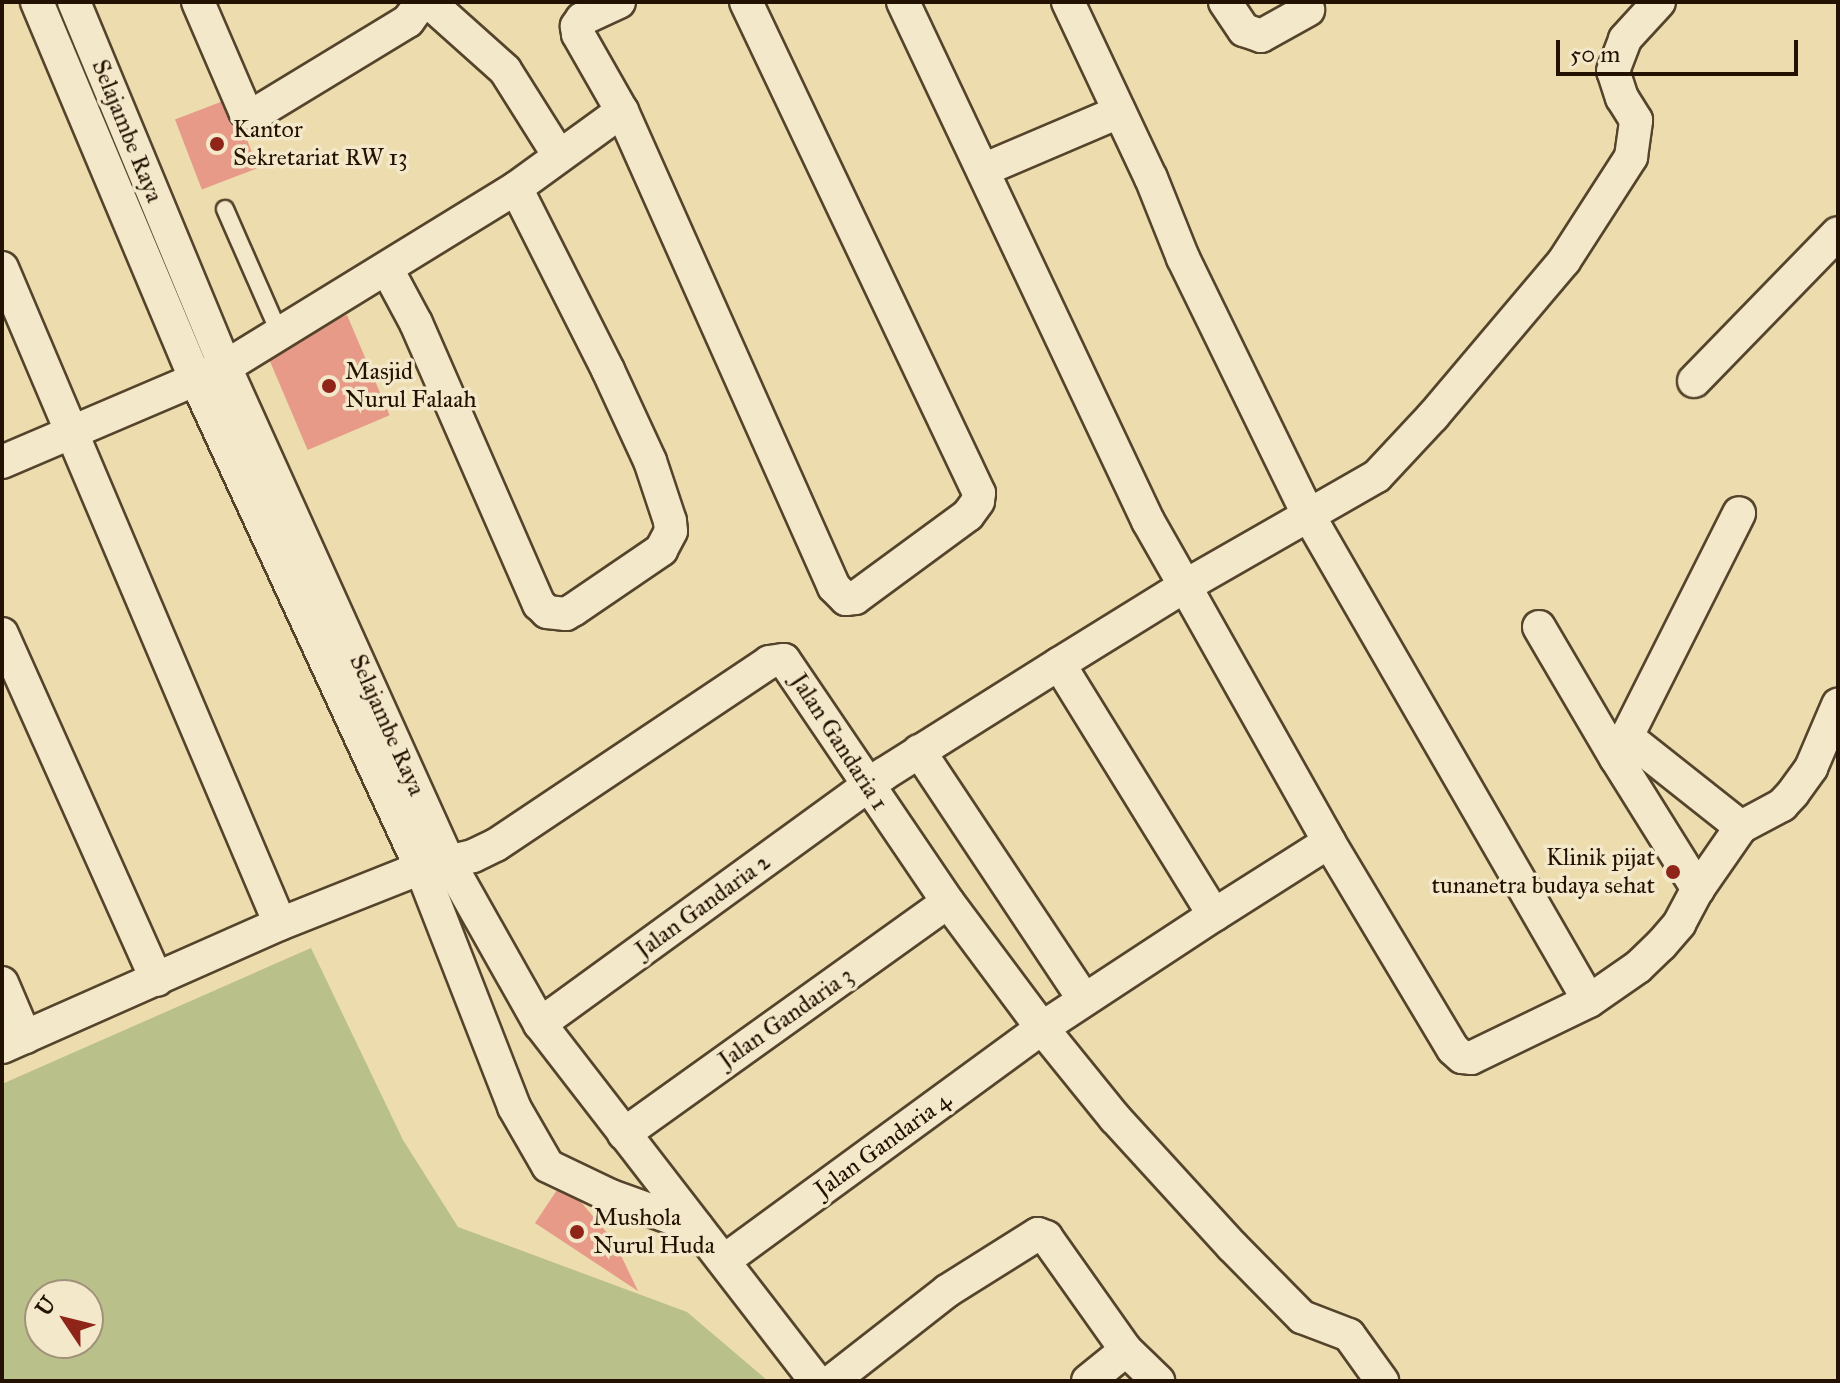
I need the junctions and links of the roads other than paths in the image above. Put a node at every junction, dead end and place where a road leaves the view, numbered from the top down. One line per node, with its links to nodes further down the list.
1 (37, 2): 22 (street)
2 (74, 2): 22 (street, Selajambe Raya)
3 (198, 2): 4 (street)
4 (422, 2)
5 (429, 2): 14 (street)
6 (619, 2): 14 (street)
7 (746, 2): 14 (street)
8 (903, 2): 15 (street)
9 (1068, 2): 13 (street)
10 (1225, 2): 12 (street)
11 (1659, 2): 27 (street, Jalan Gandaria 2)
12 (1308, 10)
13 (1119, 112): 15 (street); 27 (street)
14 (589, 132): 16 (street)
15 (983, 170): 28 (street)
16 (516, 188): 20 (street); 20 (street)
17 (225, 209): 21 (lane)
18 (1838, 233): 23 (street)
19 (2, 268): 24 (street)
20 (387, 269): 21 (street)
21 (280, 334): 22 (street)
22 (210, 374): 24 (street); 37 (street, Selajambe Raya)
23 (1694, 381)
24 (72, 430): 25 (street); 41 (street)
25 (2, 462)
26 (1739, 513): 33 (street)
27 (1309, 516): 28 (street, Jalan Gandaria 2); 45 (street)
28 (1185, 586): 31 (street, Jalan Gandaria 2); 36 (street)
29 (1539, 627): 33 (street)
30 (2, 634): 42 (street)
31 (1059, 664): 34 (street, Jalan Gandaria 2); 40 (street)
32 (1838, 705): 35 (street)
33 (1621, 747): 35 (street); 38 (street)
34 (894, 769): 37 (street, Jalan Gandaria 1); 39 (street, Jalan Gandaria 1); 44 (street); 46 (street, Jalan Gandaria 2)
35 (1741, 827): 38 (street)
36 (1329, 842): 40 (street, Jalan Gandaria 4); 45 (street)
37 (434, 864): 41 (street); 46 (street, Selajambe Raya); 50 (street)
38 (1698, 889): 45 (street)
39 (948, 902): 47 (street, Jalan Gandaria 1); 49 (street, Jalan Gandaria 3)
40 (1214, 915): 44 (street, Jalan Gandaria 4)
41 (280, 924): 42 (street)
42 (157, 980): 48 (street)
43 (2, 983): 48 (street)
44 (1084, 999): 47 (street, Jalan Gandaria 4)
45 (1589, 1001)
46 (540, 1024): 49 (street, Selajambe Raya)
47 (1042, 1028): 51 (street, Jalan Gandaria 4); 57 (street, Jalan Gandaria 1)
48 (14, 1042)
49 (624, 1134): 50 (street, Selajambe Raya)
50 (697, 1227): 51 (street, Selajambe Raya)
51 (724, 1261): 53 (street, Selajambe Raya)
52 (1126, 1350): 54 (street); 55 (street); 56 (street)
53 (816, 1381)
54 (832, 1381)
55 (1088, 1381)
56 (1158, 1381)
57 (1382, 1381)

